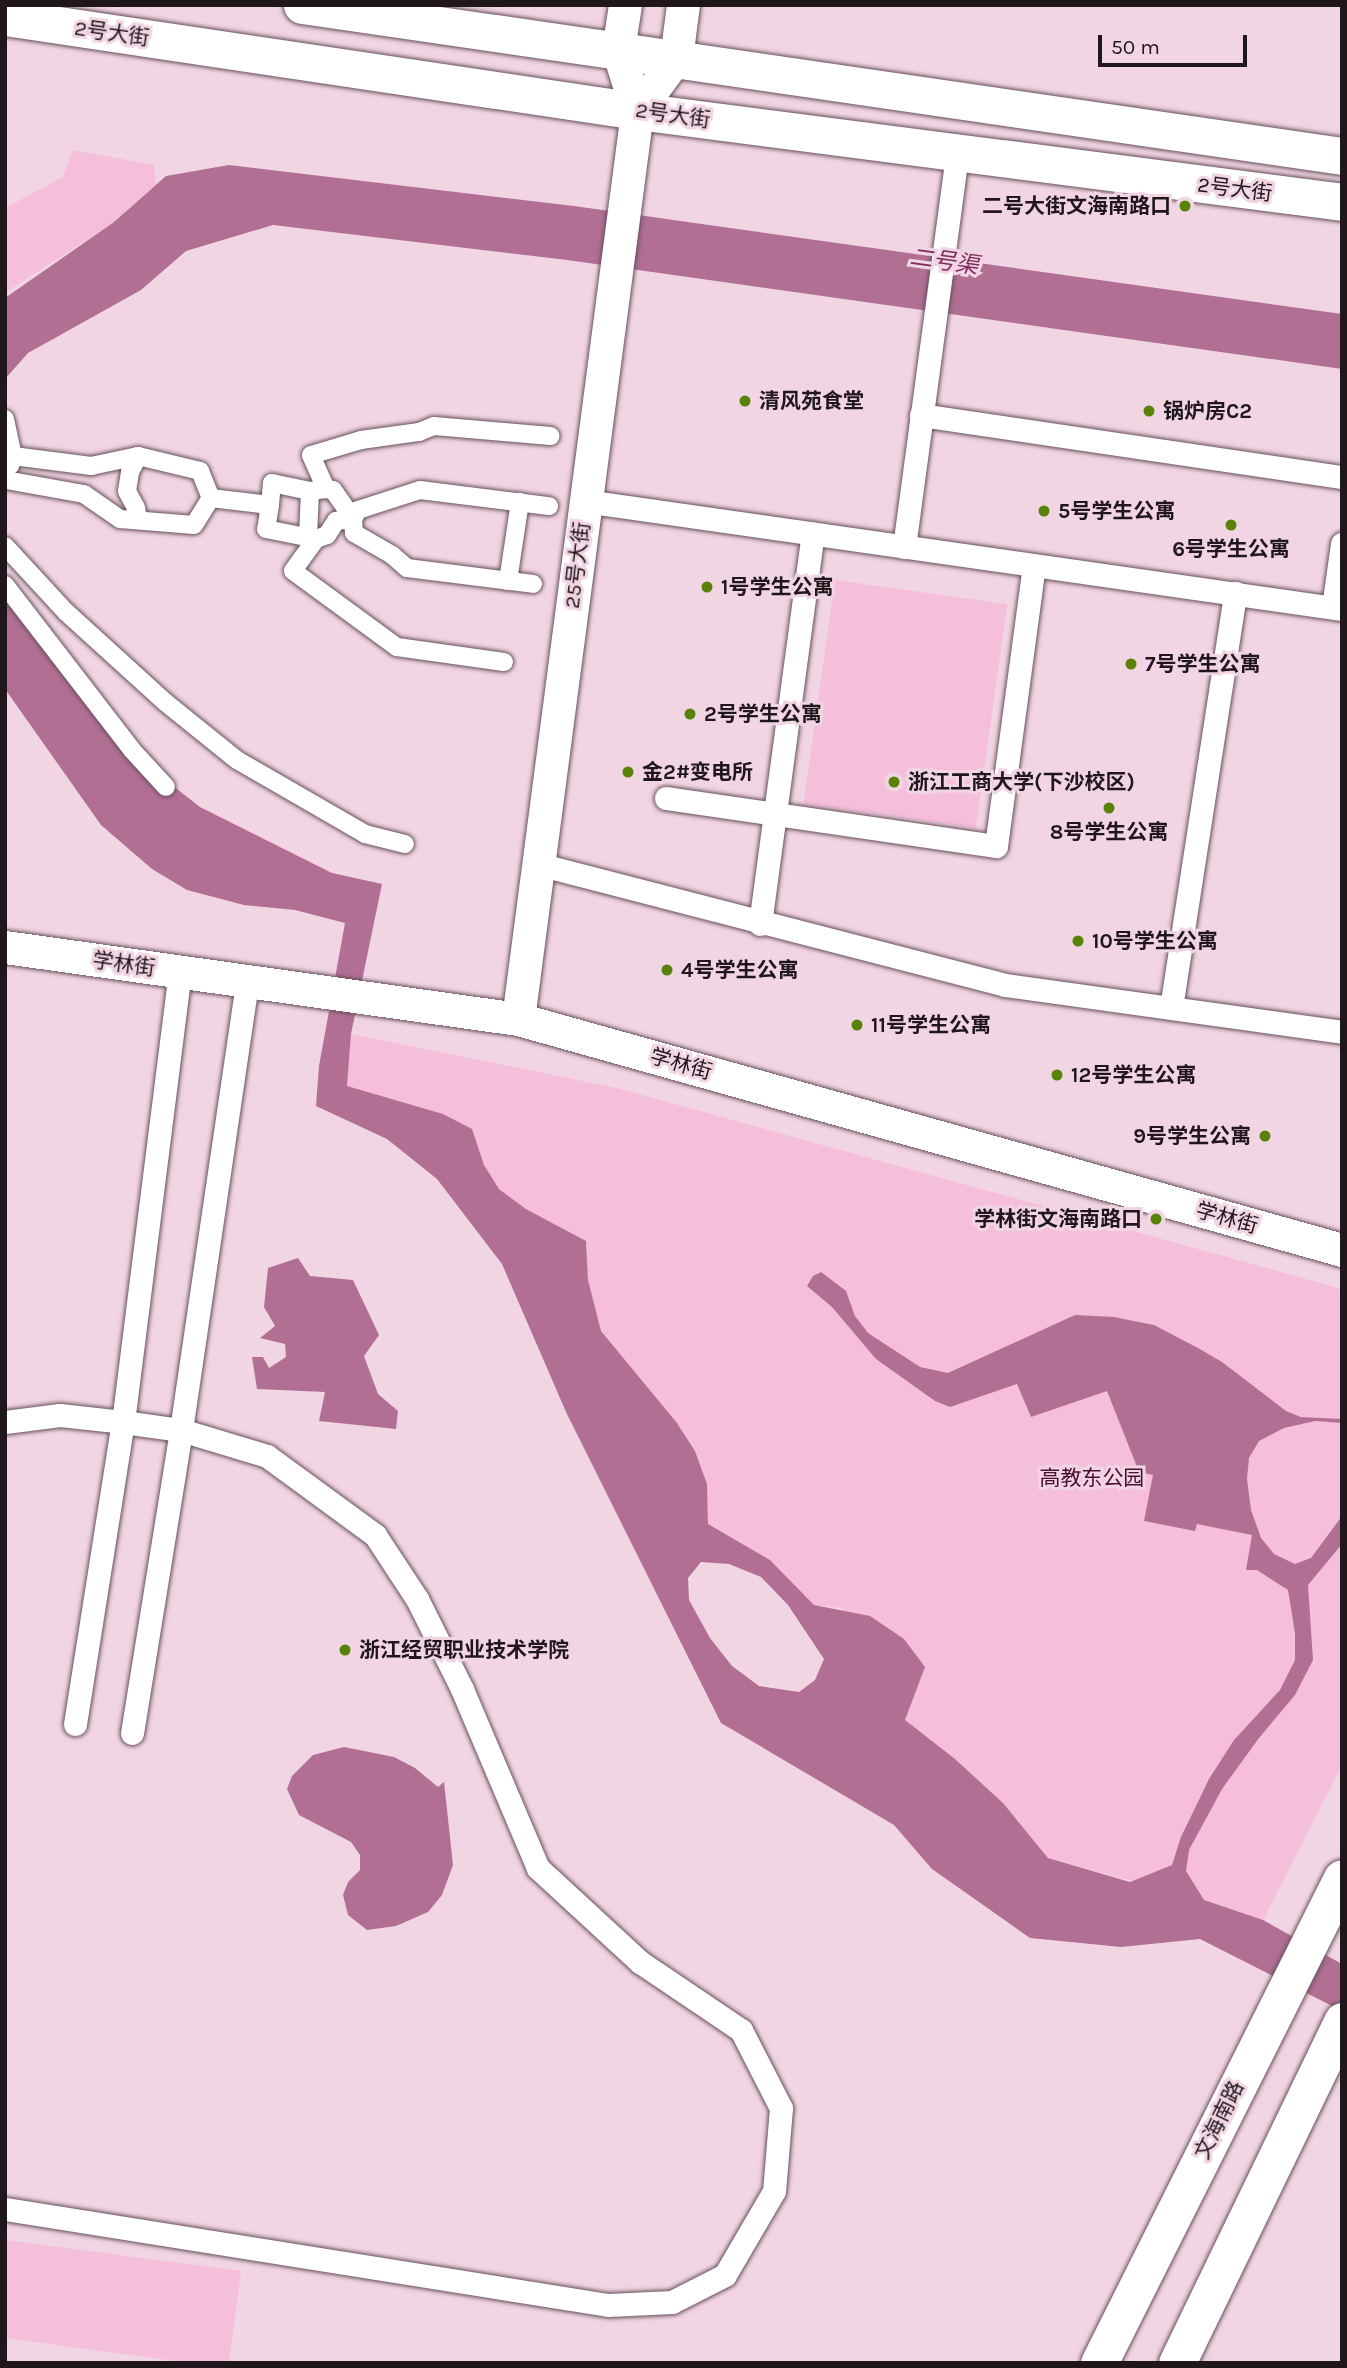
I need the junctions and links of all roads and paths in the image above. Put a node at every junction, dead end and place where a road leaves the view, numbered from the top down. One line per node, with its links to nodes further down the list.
1 (302, 5): 5 (main road)
2 (625, 5): 5 (main road, 25号大街)
3 (683, 5): 6 (main road, 25号大街)
4 (5, 17): 7 (main road, 2号大街)
5 (618, 50): 6 (main road); 7 (main road, 25号大街)
6 (676, 58): 7 (main road, 25号大街); 9 (main road)
7 (638, 111): 8 (main road, 2号大街); 19 (main road, 25号大街)
8 (957, 153): 10 (main road, 2号大街); 11 (street)
9 (1342, 156)
10 (1342, 202)
11 (921, 415): 15 (street); 29 (street)
12 (551, 436): 17 (street)
13 (9, 437): 14 (street); 16 (street)
14 (138, 456): 18 (street); 24 (street)
15 (1342, 477)
16 (6, 481): 24 (street)
17 (318, 490): 21 (street); 23 (street); 26 (street)
18 (211, 498): 21 (street); 24 (street)
19 (585, 501): 25 (street); 41 (main road, 25号大街)
20 (520, 502): 22 (street); 23 (street); 31 (street)
21 (270, 505): 26 (street)
22 (549, 506)
23 (353, 519): 26 (street); 31 (street)
24 (138, 520)
25 (813, 534): 29 (street); 39 (street)
26 (312, 538): 36 (street)
27 (1342, 544): 35 (street)
28 (5, 546): 40 (street)
29 (904, 547): 30 (street)
30 (1034, 566): 34 (street); 39 (street)
31 (508, 581): 32 (street)
32 (533, 584)
33 (5, 585): 37 (street)
34 (1235, 593): 35 (street); 46 (street)
35 (1337, 608)
36 (504, 662)
37 (166, 787)
38 (666, 798): 39 (street)
39 (775, 815): 42 (street)
40 (405, 844)
41 (538, 864): 42 (street); 47 (main road, 25号大街)
42 (760, 924): 46 (street)
43 (5, 947): 44 (main road, 学林街)
44 (180, 972): 45 (main road, 学林街); 51 (street)
45 (247, 981): 47 (main road, 学林街); 52 (street)
46 (1171, 1008): 48 (street)
47 (518, 1019): 49 (main road, 学林街)
48 (1342, 1032)
49 (1342, 1250)
50 (5, 1422): 51 (street)
51 (123, 1422): 52 (street); 53 (street)
52 (181, 1430): 54 (street); 57 (street)
53 (75, 1724)
54 (132, 1733)
55 (1342, 1878): 58 (main road, 文海南路)
56 (1342, 2021): 59 (main road)
57 (5, 2209)
58 (1099, 2363)
59 (1177, 2363)

